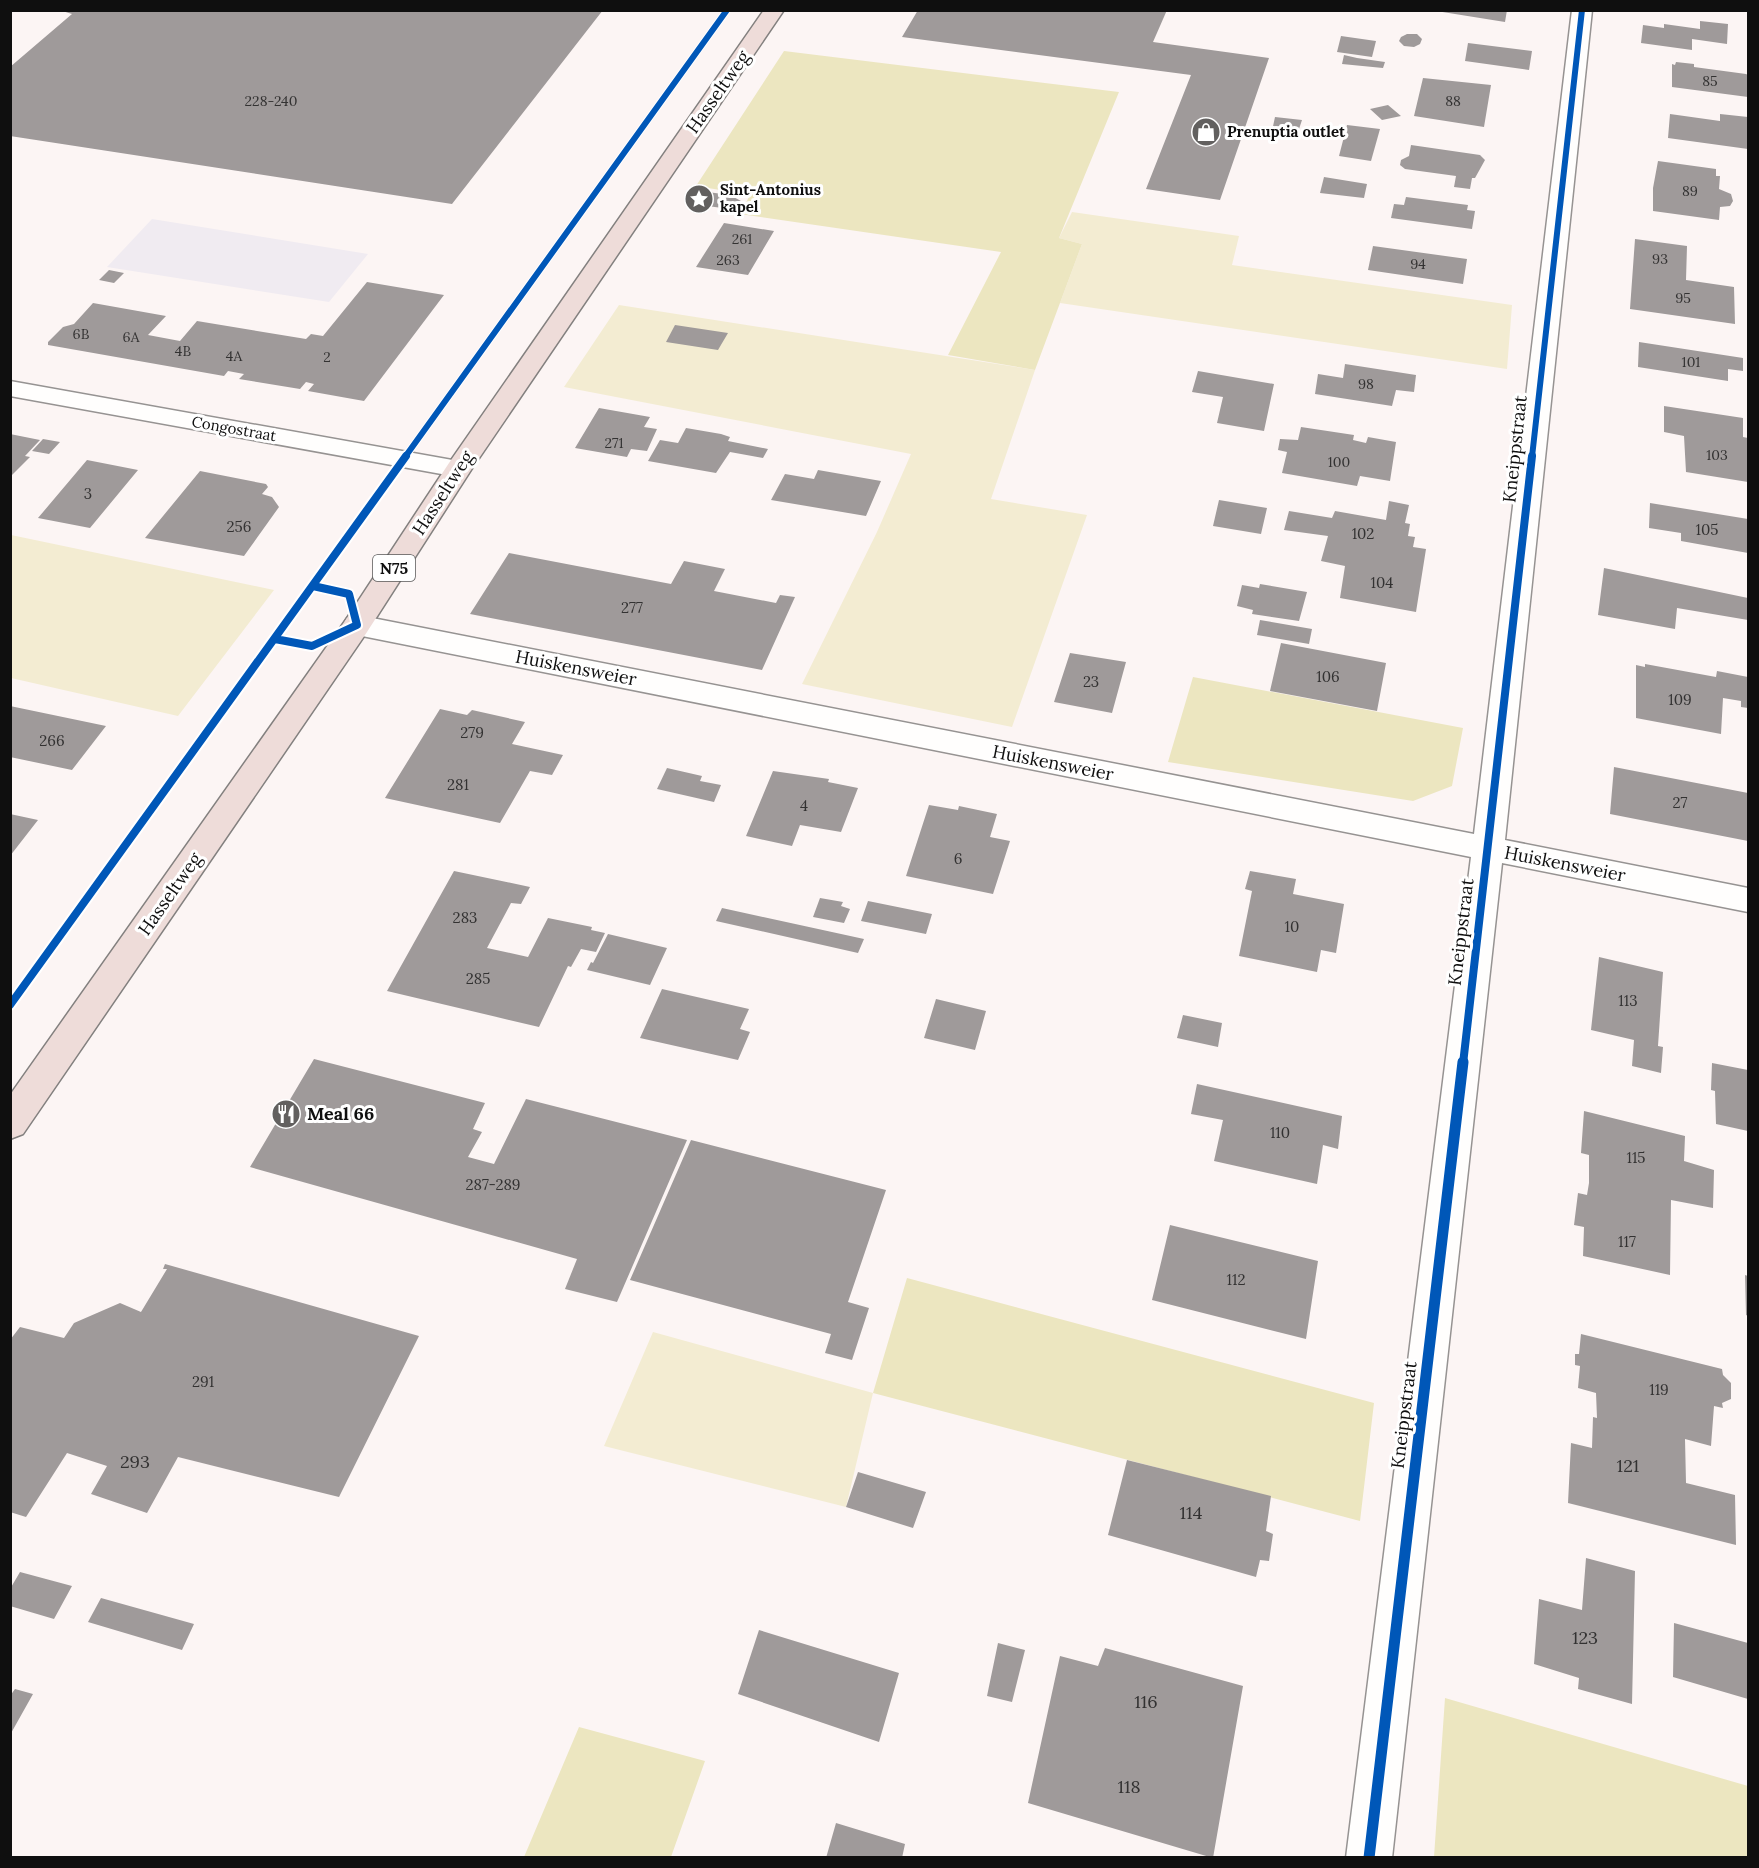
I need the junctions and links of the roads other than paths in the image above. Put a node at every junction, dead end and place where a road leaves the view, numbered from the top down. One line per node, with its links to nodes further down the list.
1 (774, 10): 4 (main road, Hasseltweg / N75)
2 (1582, 10): 6 (street, Kneippstraat)
3 (10, 388): 4 (street, Congostraat)
4 (458, 469): 5 (main road, Hasseltweg / N75)
5 (357, 625): 6 (street, Huiskensweier); 8 (main road, Hasseltweg / N75)
6 (1488, 849): 7 (street, Huiskensweier); 9 (street, Kneippstraat)
7 (1749, 900)
8 (10, 1124)
9 (1370, 1857)

